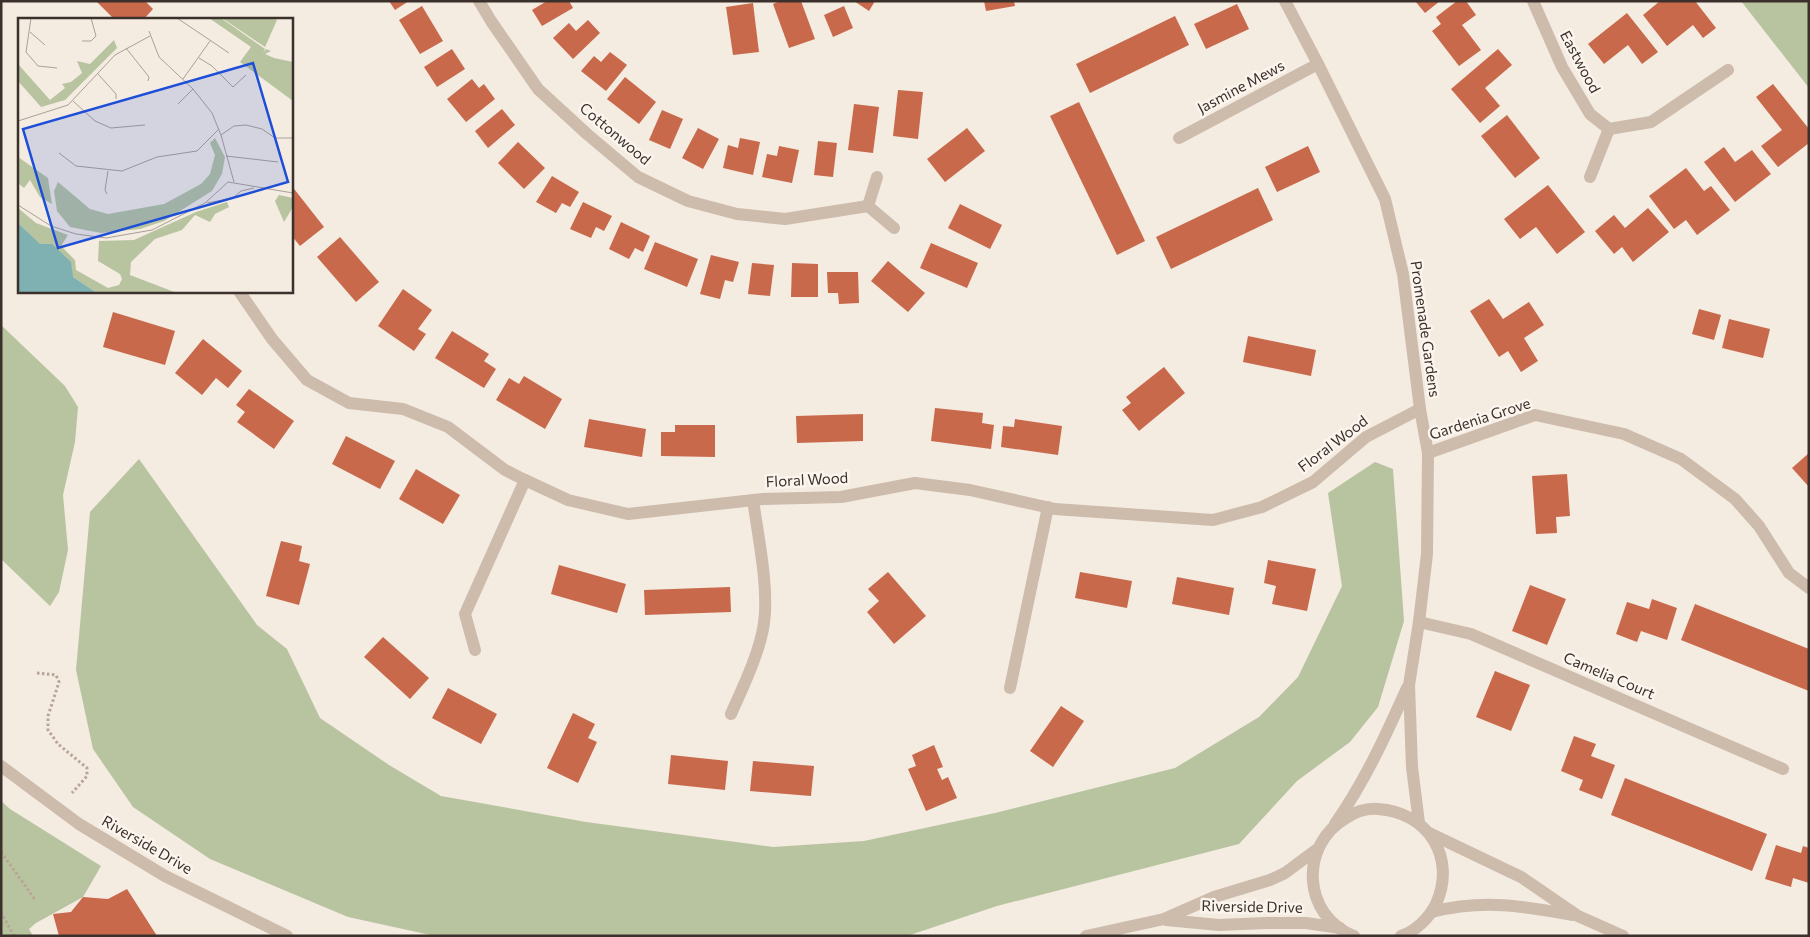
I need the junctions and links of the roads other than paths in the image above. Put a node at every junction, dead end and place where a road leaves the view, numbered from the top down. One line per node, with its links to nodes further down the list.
1 (479, 1): 10 (street, Cottonwood)
2 (1285, 1): 4 (street, Promenade Gardens)
3 (1533, 1): 6 (street, Eastwood)
4 (1318, 64): 7 (street, Jasmine Mews); 13 (street, Promenade Gardens)
5 (1728, 70): 6 (street)
6 (1609, 129): 9 (street)
7 (1179, 138)
8 (877, 177): 10 (street)
9 (1590, 177)
10 (868, 206): 11 (street)
11 (894, 228)
12 (239, 292): 15 (street, Floral Wood)
13 (1420, 409): 14 (street, Promenade Gardens); 17 (street, Floral Wood)
14 (1428, 453): 18 (street, Gardenia Grove); 19 (street, Promenade Gardens)
15 (525, 480): 16 (street, Floral Wood); 20 (street)
16 (753, 500): 17 (street, Floral Wood); 23 (street)
17 (1048, 507): 22 (street)
18 (1809, 588)
19 (1419, 622): 21 (street, Promenade Gardens); 25 (street, Camelia Court)
20 (475, 650)
21 (1408, 685): 26 (street, Promenade Gardens); 27 (street, Promenade Gardens)
22 (1010, 688)
23 (731, 714)
24 (1, 766): 35 (street, Riverside Drive)
25 (1783, 770)
26 (1419, 823): 27 (street); 28 (street)
27 (1335, 824): 29 (street, Promenade Gardens)
28 (1428, 832): 30 (street); 31 (street)
29 (1316, 850): 32 (street, Riverside Drive); 34 (street)
30 (1432, 912): 31 (street); 33 (street)
31 (1578, 916): 40 (street)
32 (1164, 919): 34 (street, Riverside Drive); 36 (street, Riverside Drive)
33 (1422, 923): 38 (street); 39 (street)
34 (1340, 928): 37 (street)
35 (287, 936)
36 (1086, 936)
37 (1354, 936)
38 (1401, 936)
39 (1418, 936)
40 (1623, 936)

